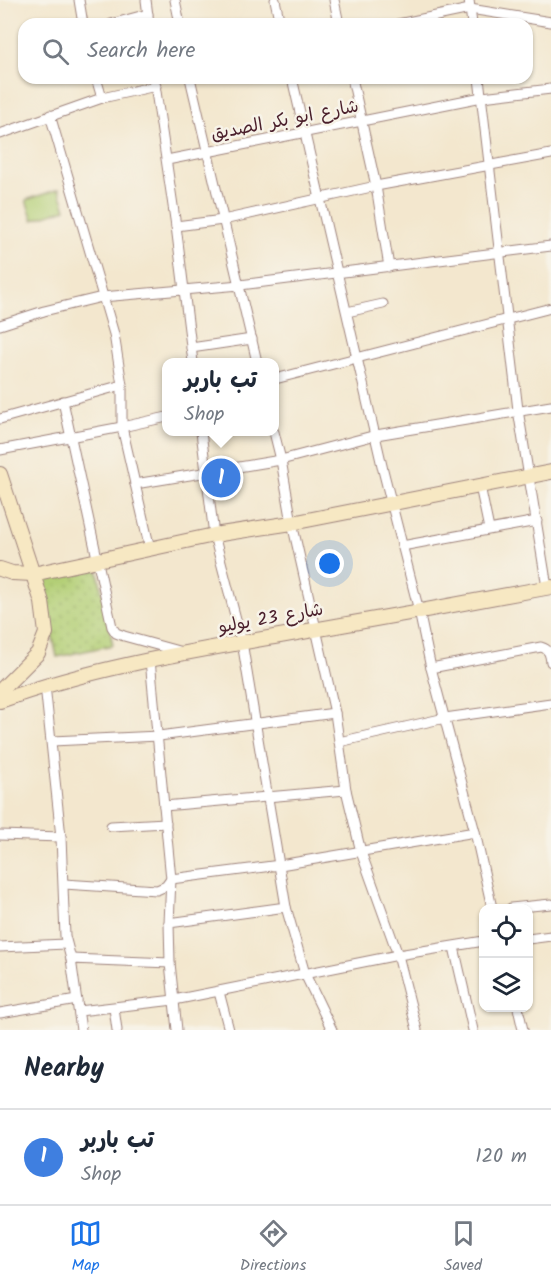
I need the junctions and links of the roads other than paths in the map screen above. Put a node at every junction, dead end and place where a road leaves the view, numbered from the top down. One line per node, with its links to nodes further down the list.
1 (79, 0): 7 (street)
2 (146, 0): 8 (street)
3 (275, 0): 10 (street)
4 (334, 0): 11 (street)
5 (178, 1): 9 (street)
6 (470, 4): 12 (street); 13 (street)
7 (82, 18)
8 (148, 18)
9 (179, 18)
10 (279, 18)
11 (338, 18)
12 (420, 18)
13 (551, 22)
14 (98, 84): 23 (street)
15 (148, 84): 23 (street)
16 (155, 84): 30 (street)
17 (191, 84): 28 (street)
18 (293, 84): 26 (street)
19 (353, 84): 25 (street)
20 (480, 84): 22 (street)
21 (551, 89): 22 (street, شارع ابو بكر الصديق)
22 (482, 97): 25 (street, شارع ابو بكر الصديق); 31 (street)
23 (102, 98): 24 (street)
24 (50, 115): 27 (street); 42 (street)
25 (362, 122): 26 (street, شارع ابو بكر الصديق); 32 (street)
26 (305, 132): 28 (street, شارع ابو بكر الصديق); 33 (street)
27 (0, 134)
28 (207, 153): 30 (street, شارع ابو بكر الصديق); 34 (street)
29 (551, 154): 31 (street)
30 (167, 160): 35 (street)
31 (491, 166): 32 (street); 37 (street)
32 (376, 186): 33 (street); 38 (street)
33 (321, 199): 34 (street); 39 (street)
34 (223, 220): 35 (street); 40 (street)
35 (176, 226): 41 (street)
36 (551, 246): 37 (street)
37 (499, 253): 38 (street); 46 (street)
38 (389, 267): 39 (street)
39 (338, 272): 40 (street); 45 (street)
40 (240, 285): 41 (street); 48 (street)
41 (184, 290): 42 (street); 49 (street)
42 (102, 297): 47 (street); 54 (street)
43 (383, 304): 45 (street)
44 (551, 308): 46 (street)
45 (347, 312): 52 (street)
46 (507, 319): 52 (street); 57 (street)
47 (0, 325)
48 (252, 339): 49 (street); 51 (street)
49 (191, 348): 50 (street)
50 (192, 358)
51 (256, 358)
52 (358, 358): 53 (street); 61 (street)
53 (279, 378)
54 (122, 386): 55 (street); 60 (street)
55 (63, 401): 59 (street); 64 (street)
56 (551, 406): 57 (street)
57 (518, 411): 61 (street); 70 (street)
58 (162, 418): 60 (street)
59 (0, 419)
60 (122, 428): 64 (street); 71 (street)
61 (376, 435): 66 (street); 73 (street)
62 (203, 436): 67 (street)
63 (275, 436): 66 (street)
64 (71, 437): 65 (street); 80 (street)
65 (0, 450)
66 (281, 460): 67 (street); 75 (street)
67 (205, 472): 71 (street); 77 (street)
68 (551, 472): 70 (street)
69 (0, 474): 82 (street)
70 (530, 475): 72 (street); 74 (street)
71 (135, 484): 79 (street)
72 (480, 486): 73 (street); 76 (street)
73 (391, 504): 75 (street); 78 (street)
74 (537, 521): 76 (street); 83 (street)
75 (292, 523): 77 (street); 85 (street)
76 (489, 529): 78 (street)
77 (214, 535): 79 (street); 86 (street)
78 (402, 546): 84 (street)
79 (150, 549): 80 (street)
80 (97, 560): 82 (street); 87 (street)
81 (0, 569): 82 (street)
82 (33, 574): 92 (street)
83 (549, 587): 84 (street, شارع 23 يوليو)
84 (419, 611): 85 (street, شارع 23 يوليو); 90 (street)
85 (315, 629): 86 (street, شارع 23 يوليو); 95 (street)
86 (243, 642): 87 (street, شارع 23 يوليو); 97 (street)
87 (185, 652): 88 (street, شارع 23 يوليو)
88 (150, 660): 91 (street, شارع 23 يوليو); 98 (street)
89 (551, 662): 90 (street)
90 (431, 668): 96 (street)
91 (45, 685): 93 (street, شارع 23 يوليو); 99 (street)
92 (0, 691)
93 (0, 701)
94 (551, 703): 96 (street)
95 (335, 713): 97 (street); 100 (street)
96 (445, 718): 100 (street); 106 (street)
97 (255, 722): 98 (street); 102 (street)
98 (159, 736): 99 (street); 103 (street)
99 (52, 741): 108 (street)
100 (339, 742): 101 (street)
101 (346, 790): 102 (street); 109 (street)
102 (268, 798): 103 (street); 110 (street)
103 (164, 806): 104 (street)
104 (165, 823): 105 (street); 111 (street)
105 (111, 826)
106 (475, 832): 109 (street); 113 (street)
107 (0, 835): 108 (street)
108 (61, 837): 112 (street)
109 (361, 852): 110 (street); 124 (street)
110 (280, 865): 111 (street); 116 (street)
111 (171, 879): 112 (street); 117 (street)
112 (64, 884): 121 (street)
113 (491, 904)
114 (551, 904): 115 (street)
115 (533, 906)
116 (286, 907): 117 (street); 127 (street)
117 (169, 923): 126 (street)
118 (551, 936): 119 (street)
119 (533, 938)
120 (479, 942): 123 (street)
121 (66, 944): 122 (street); 125 (street)
122 (0, 947)
123 (454, 947): 124 (street); 141 (street)
124 (398, 955): 127 (street); 140 (street)
125 (71, 959): 126 (street); 129 (street)
126 (170, 963): 130 (street)
127 (305, 974): 128 (street); 139 (street)
128 (219, 992): 130 (street); 138 (street)
129 (77, 1000): 132 (street); 134 (street)
130 (174, 1000): 131 (street); 137 (street)
131 (114, 1008): 132 (street); 136 (street)
132 (79, 1011): 135 (street)
133 (519, 1012): 142 (street)
134 (0, 1013)
135 (81, 1030)
136 (117, 1030)
137 (177, 1030)
138 (229, 1030)
139 (332, 1030)
140 (417, 1030)
141 (473, 1030)
142 (523, 1030)

